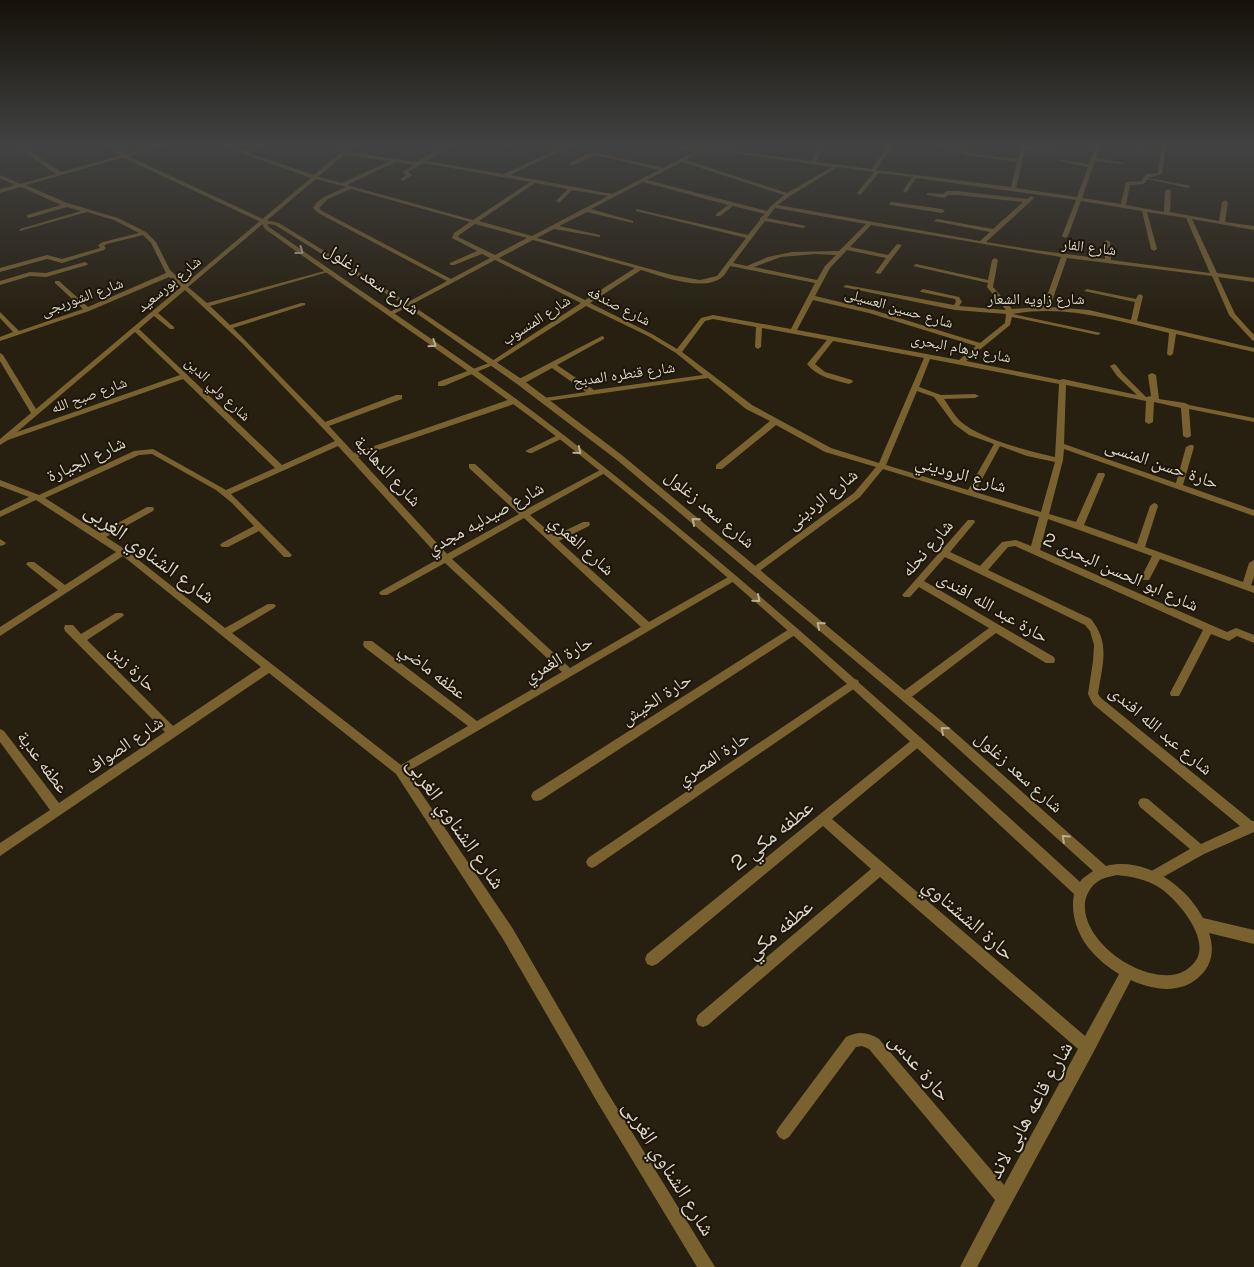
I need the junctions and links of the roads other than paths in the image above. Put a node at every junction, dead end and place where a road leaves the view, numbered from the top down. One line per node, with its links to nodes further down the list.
1 (62, 203): 17 (street)
2 (225, 203): 30 (street, شارع سعد زغلول)
3 (284, 203): 30 (street, شارع بورسعيد)
4 (320, 203): 71 (street)
5 (406, 203): 32 (street)
6 (502, 203): 32 (street)
7 (600, 203): 21 (street)
8 (729, 203): 15 (street)
9 (778, 203): 19 (street)
10 (1026, 203): 40 (street)
11 (1077, 203): 44 (street)
12 (1111, 203): 18 (street)
13 (1167, 203): 25 (street)
14 (1225, 203): 35 (street)
15 (732, 204): 24 (street); 26 (street)
16 (892, 204): 31 (street)
17 (67, 205): 23 (street); 27 (street)
18 (1123, 205): 20 (street)
19 (774, 206): 24 (street); 34 (street, شارع الفار)
20 (1144, 209): 25 (street); 51 (street)
21 (587, 210): 33 (street); 37 (street)
22 (638, 210): 45 (street)
23 (87, 211): 39 (street); 41 (street)
24 (767, 213): 29 (street)
25 (1167, 213): 28 (street)
26 (718, 215)
27 (29, 216)
28 (1188, 216): 35 (street); 69 (street)
29 (762, 219): 36 (street); 45 (street)
30 (263, 221): 66 (street, شارع سعد زغلول, one-way to 66); 76 (street, شارع بورسعيد); 84 (street, شارع سعد زغلول)
31 (937, 221): 40 (street); 42 (street)
32 (474, 222): 46 (street); 52 (street, شارع صندفه)
33 (631, 222)
34 (870, 222): 42 (street, شارع الفار); 50 (street)
35 (1222, 222): 38 (street)
36 (803, 226)
37 (554, 227): 43 (street); 46 (street)
38 (1254, 228)
39 (22, 230)
40 (994, 231): 47 (street)
41 (144, 233): 65 (street); 68 (street)
42 (930, 233): 47 (street, شارع الفار)
43 (598, 236)
44 (1065, 236)
45 (748, 237): 61 (street)
46 (532, 238): 56 (street); 63 (street)
47 (980, 242): 55 (street, شارع الفار)
48 (1107, 242): 58 (street)
49 (898, 244): 54 (street)
50 (845, 248): 53 (street); 54 (street)
51 (1154, 249)
52 (481, 252): 56 (street, شارع صندفه); 60 (street)
53 (839, 253): 64 (street); 73 (street)
54 (889, 257): 67 (street)
55 (1064, 257): 58 (street, شارع الفار); 86 (street)
56 (494, 258): 71 (street); 81 (street, شارع صندفه)
57 (994, 260): 74 (street)
58 (1108, 262): 69 (street, شارع الفار)
59 (86, 264): 75 (street)
60 (452, 264)
61 (728, 264): 63 (street); 64 (street)
62 (916, 266): 74 (street)
63 (640, 268): 81 (street, شارع المنسوب)
64 (748, 268): 73 (street)
65 (0, 270)
66 (326, 271): 82 (street); 91 (street, شارع سعد زغلول)
67 (878, 273)
68 (170, 274): 76 (street, شارع الدهانية); 87 (street, شارع الشوربجى)
69 (1213, 275): 70 (street, شارع الفار); 104 (street)
70 (1254, 280)
71 (451, 281): 84 (street)
72 (58, 282): 87 (street)
73 (817, 282): 80 (street)
74 (990, 282): 89 (street)
75 (0, 283)
76 (187, 287): 82 (street, شارع الدهانية); 88 (street, شارع بورسعيد)
77 (846, 287): 85 (street, شارع زاويه الشعار)
78 (923, 291): 85 (street)
79 (1087, 291): 92 (street)
80 (810, 297): 98 (street); 105 (street, شارع حسين العسيلى)
81 (585, 303): 108 (street, شارع صندفه); 113 (street, شارع المنسوب)
82 (207, 304): 94 (street, شارع الدهانية)
83 (302, 304): 94 (street)
84 (408, 305): 91 (street); 113 (street, شارع سعد زغلول)
85 (955, 308): 89 (street, شارع زاويه الشعار)
86 (1046, 309): 89 (street, شارع زاويه الشعار); 92 (street, شارع زاويه الشعار)
87 (88, 310): 99 (street, شارع الشوربجى)
88 (154, 313): 95 (street); 96 (street, شارع بورسعيد)
89 (1010, 313): 100 (street); 105 (street)
90 (0, 314): 99 (street)
91 (390, 314): 116 (street, شارع سعد زغلول, one-way to 116)
92 (1134, 322): 97 (street, شارع زاويه الشعار)
93 (760, 325): 98 (street, شارع برهام البحرى); 106 (street); 108 (street, شارع برهام البحرى)
94 (230, 327): 137 (street, شارع الدهانية)
95 (172, 328)
96 (136, 329): 118 (street, شارع ولي الدين); 133 (street, شارع بورسعيد)
97 (1173, 330): 107 (street, شارع زاويه الشعار); 109 (street)
98 (793, 331): 102 (street, شارع برهام البحرى)
99 (17, 333): 103 (street, شارع الشوربجى)
100 (1098, 333)
101 (602, 338): 114 (street)
102 (832, 338): 111 (street, شارع برهام البحرى); 122 (street)
103 (0, 339)
104 (1254, 339)
105 (980, 345): 112 (street)
106 (758, 347)
107 (1254, 350)
108 (678, 352): 119 (street, شارع الروديني)
109 (1170, 354)
110 (0, 356): 133 (street)
111 (928, 356): 112 (street, شارع برهام البحرى); 124 (street, شارع الردينى)
112 (960, 362): 120 (street, شارع برهام البحرى)
113 (491, 364): 116 (street, شارع المنسوب); 121 (street, شارع سعد زغلول)
114 (553, 365): 121 (street); 125 (street)
115 (1114, 366): 129 (street)
116 (474, 371): 123 (street, شارع المنسوب); 131 (street, شارع سعد زغلول)
117 (1152, 375): 129 (street)
118 (184, 376): 140 (street, شارع صبح الله); 151 (street, شارع ولي الدين)
119 (709, 376): 125 (street, شارع قنطره المدبح); 135 (street, شارع الروديني)
120 (1063, 381): 129 (street, شارع برهام البحرى); 143 (street)
121 (520, 382): 130 (street, شارع سعد زغلول)
122 (849, 382)
123 (441, 384)
124 (915, 388): 128 (street); 150 (street, شارع الردينى)
125 (593, 393): 130 (street, شارع قنطره المدبح)
126 (975, 396): 128 (street)
127 (399, 397): 137 (street)
128 (940, 398): 142 (street)
129 (1149, 398): 132 (street, شارع برهام البحرى); 136 (street)
130 (544, 400): 182 (street, شارع سعد زغلول, one-way to 130)
131 (514, 401): 139 (street, شارع سعد زغلول); 146 (street)
132 (1185, 405): 134 (street, شارع برهام البحرى); 138 (street)
133 (35, 413): 140 (street, شارع بورسعيد)
134 (1254, 420)
135 (774, 422): 149 (street); 150 (street, شارع الروديني)
136 (1149, 422)
137 (324, 425): 141 (street, شارع الدهانية)
138 (1186, 436)
139 (562, 437): 145 (street); 152 (street, شارع سعد زغلول, one-way to 152)
140 (1, 442)
141 (340, 442): 146 (street, شارع الدهانية); 151 (street)
142 (998, 443): 147 (street); 157 (street)
143 (1059, 445): 147 (street); 155 (street, حارة حسن المنسى)
144 (1190, 447): 155 (street)
145 (529, 451)
146 (353, 456): 178 (street, شارع الدهانية)
147 (1058, 460): 164 (street)
148 (472, 466): 163 (street, شارع الغمري)
149 (719, 467)
150 (881, 467): 157 (street, شارع الروديني); 182 (street, شارع الردينى)
151 (281, 469): 156 (street)
152 (602, 470): 163 (street, شارع صيدليه مجدي); 183 (street, شارع سعد زغلول)
153 (1101, 475): 167 (street)
154 (0, 484): 158 (street, شارع الشناوي الغربى)
155 (1179, 486): 161 (street, حارة حسن المنسى)
156 (226, 493): 158 (street, شارع الجيارة); 168 (street, شارع الجيارة)
157 (970, 493): 164 (street, شارع الروديني)
158 (37, 497): 162 (street); 169 (street, شارع الشناوي الغربى)
159 (1154, 506): 172 (street)
160 (150, 508): 169 (street)
161 (1254, 513)
162 (0, 514)
163 (525, 514): 170 (street, شارع الغمري); 178 (street, شارع صيدليه مجدي)
164 (1046, 516): 167 (street, شارع الروديني); 173 (street)
165 (971, 522): 175 (street, شارع نحله)
166 (586, 524): 170 (street)
167 (1079, 526): 172 (street, شارع الروديني)
168 (260, 527): 171 (street); 177 (street, شارع الجيارة)
169 (100, 537): 174 (street, شارع الشناوي الغربى)
170 (553, 540): 192 (street, شارع الغمري)
171 (225, 545)
172 (1140, 547): 176 (street, شارع الروديني)
173 (1035, 550): 181 (street, شارع ابو الحسن البحرى 2); 195 (street, شارع ابو الحسن البحرى 2)
174 (123, 552): 187 (street); 198 (street, شارع الشناوي الغربى)
175 (944, 553): 181 (street, شارع عبد الله افندى); 185 (street, شارع نحله)
176 (1158, 554): 184 (street); 186 (street, شارع الروديني)
177 (287, 555)
178 (446, 558): 188 (street, شارع صيدليه مجدي); 204 (street, شارع الدهانية)
179 (1254, 563): 186 (street)
180 (31, 564): 187 (street)
181 (982, 570): 217 (street, شارع عبد الله افندى)
182 (754, 571): 207 (street, شارع سعد زغلول, one-way to 182)
183 (733, 578): 192 (street, حارة الغمري); 196 (street, شارع سعد زغلول, one-way to 196)
184 (1146, 578)
185 (918, 582): 189 (street, شارع نحله); 194 (street, حارة عبد الله افندى)
186 (1250, 588)
187 (65, 590): 197 (street)
188 (384, 593)
189 (907, 595)
190 (271, 606): 198 (street)
191 (119, 615): 199 (street)
192 (648, 627): 204 (street, حارة الغمري)
193 (69, 628): 199 (street, حارة زين)
194 (996, 628): 202 (street, حارة عبد الله افندى); 207 (street)
195 (1209, 629): 200 (street, شارع ابو الحسن البحرى 2); 206 (street)
196 (794, 630): 205 (street, شارع سعد زغلول); 213 (street, حارة الخيش)
197 (0, 632)
198 (224, 633): 203 (street, شارع الشناوي الغربى)
199 (80, 639): 210 (street, حارة زين)
200 (1254, 639)
201 (368, 644): 208 (street, عطفه ماضي)
202 (1050, 660)
203 (268, 668): 210 (street, شارع الصواف); 212 (street, شارع الشناوي الغربى)
204 (569, 673): 208 (street, حارة الغمري)
205 (854, 683): 211 (street, شارع سعد زغلول); 220 (street, حارة المصري)
206 (1175, 693)
207 (905, 696): 222 (street, شارع سعد زغلول, one-way to 207)
208 (476, 727): 212 (street, حارة الغمري)
209 (0, 734): 215 (street, عطفه عدية)
210 (173, 734): 215 (street, شارع الصواف)
211 (917, 742): 216 (street, عطفه مكي 2); 224 (street, شارع سعد زغلول)
212 (400, 771): 233 (street, شارع الشناوي الغربى)
213 (537, 796)
214 (1144, 803): 219 (street)
215 (58, 811): 218 (street, شارع الصواف)
216 (824, 819): 221 (street, حارة الششتاوي); 227 (street, عطفه مكي 2)
217 (1252, 827): 219 (street)
218 (0, 850)
219 (1200, 850): 223 (street)
220 (592, 862)
221 (880, 869): 229 (street, عطفه مكي); 230 (street, حارة الششتاوي)
222 (1102, 871): 223 (street); 224 (street)
223 (1152, 877): 225 (street)
224 (1080, 891): 228 (street)
225 (1200, 924): 226 (street); 228 (street)
226 (1254, 937)
227 (652, 960)
228 (1128, 972): 230 (street, شارع قاعه هابى لاند)
229 (703, 1020)
230 (1088, 1048): 232 (street, شارع قاعه هابى لاند)
231 (784, 1132): 232 (street, حارة عدس)
232 (1005, 1199): 234 (street, شارع قاعه هابى لاند)
233 (707, 1267)
234 (968, 1267)

